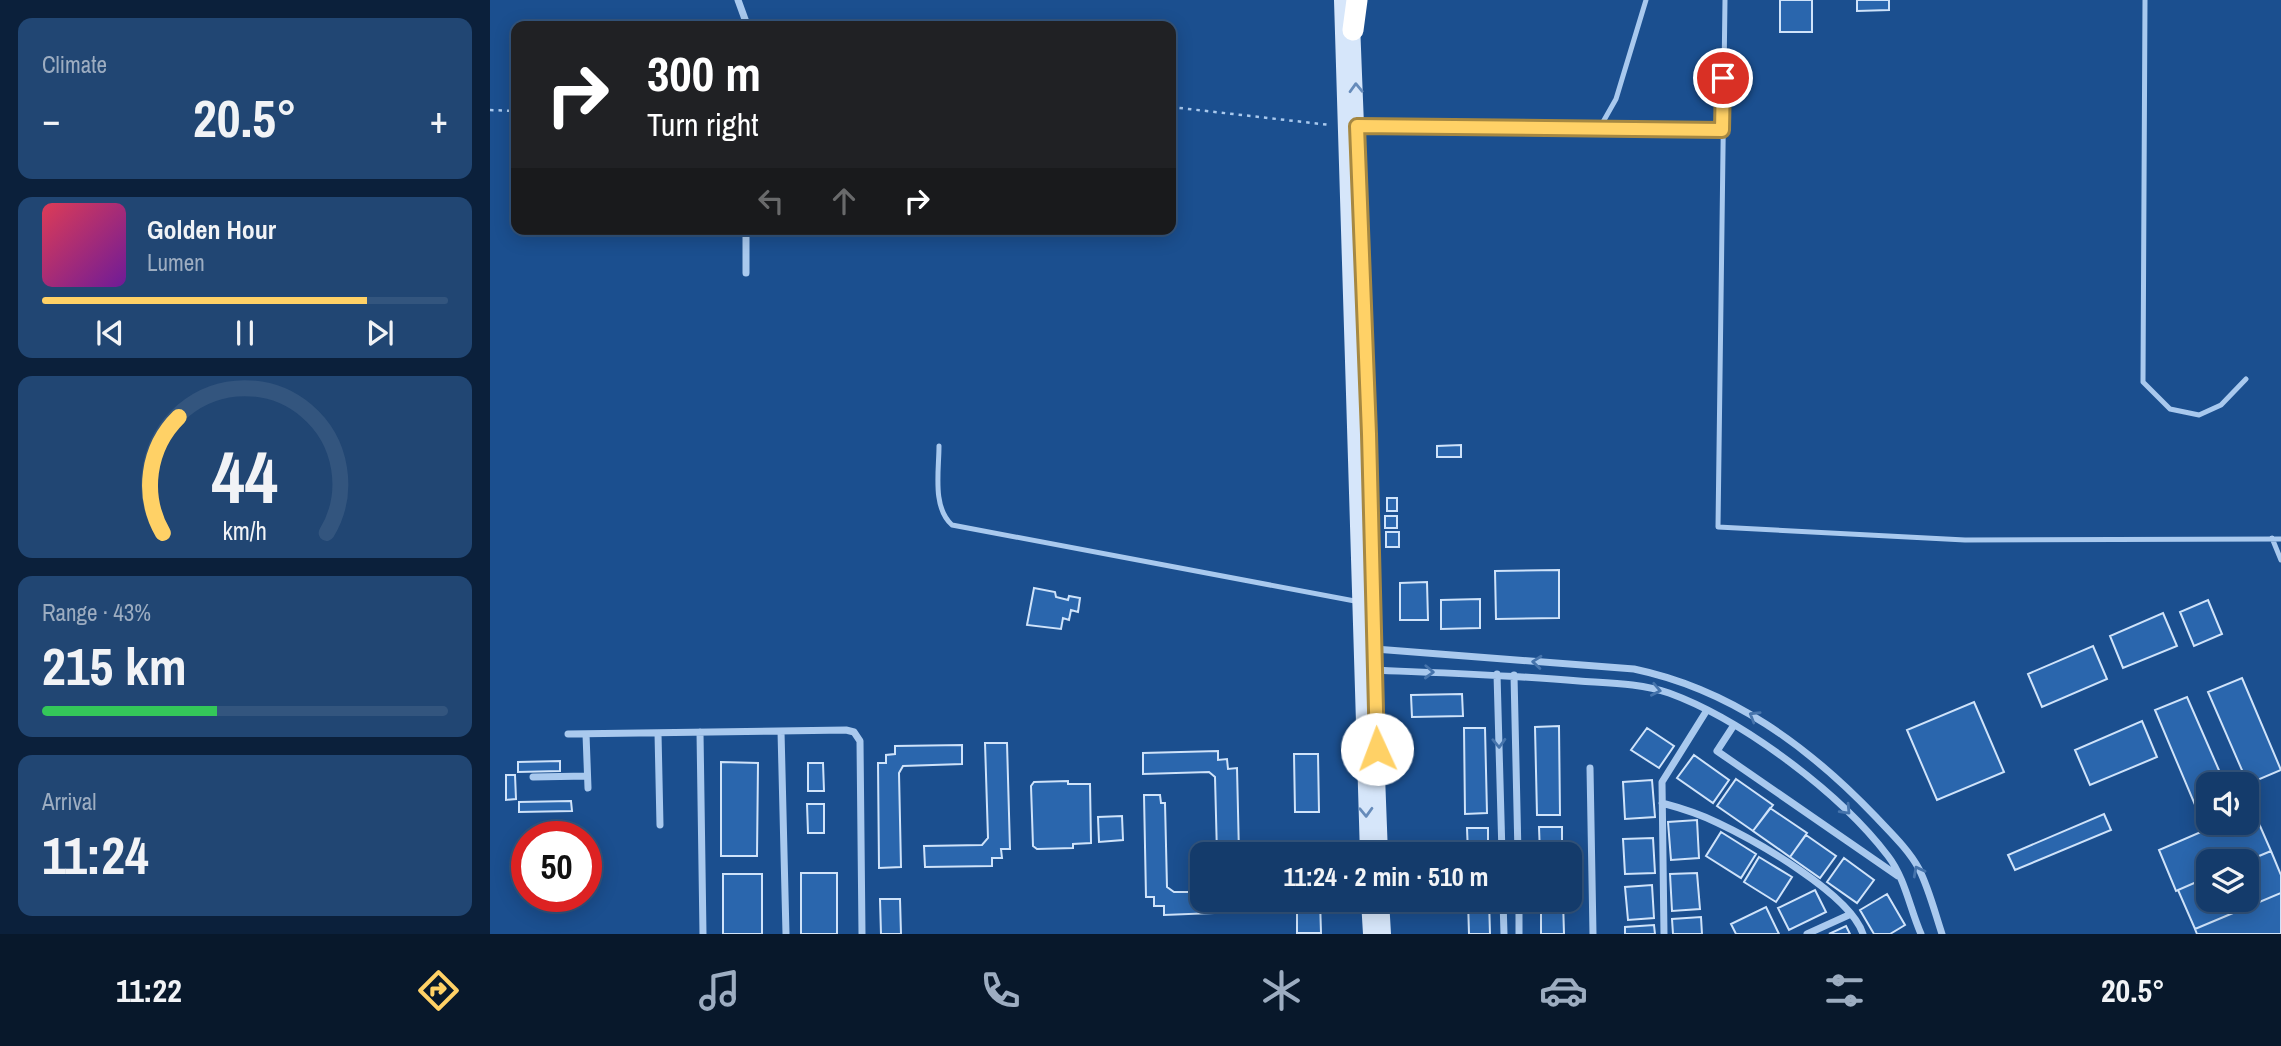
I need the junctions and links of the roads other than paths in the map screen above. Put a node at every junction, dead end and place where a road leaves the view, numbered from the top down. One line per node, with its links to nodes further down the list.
1 (738, 0): 7 (street)
2 (1341, 0): 9 (main road)
3 (1354, 0): 8 (highway)
4 (1646, 0): 10 (lane)
5 (1725, 0): 11 (lane)
6 (2145, 0): 14 (lane)
7 (746, 21)
8 (1353, 30): 9 (main road, one-way to 8)
9 (1351, 126): 10 (lane); 19 (main road)
10 (1599, 129): 11 (lane)
11 (1722, 130): 16 (lane)
12 (746, 235): 13 (street)
13 (746, 273)
14 (2246, 379)
15 (939, 446): 19 (lane)
16 (2272, 538): 17 (lane); 18 (lane)
17 (2281, 538)
18 (2281, 560)
19 (1367, 601): 20 (main road)
20 (1368, 648): 21 (main road); 59 (street, one-way to 20)
21 (1367, 670): 22 (street, one-way to 22); 37 (main road, one-way to 37); 38 (main road)
22 (1497, 674): 23 (street); 39 (street, one-way to 39)
23 (1514, 675): 24 (street, one-way to 24); 40 (street)
24 (1707, 710): 25 (street); 35 (street)
25 (1734, 725): 41 (street, one-way to 41); 41 (street)
26 (781, 731): 27 (street); 48 (street); 49 (street)
27 (700, 732): 28 (street); 47 (street)
28 (658, 733): 30 (street); 36 (street)
29 (568, 734): 30 (street)
30 (586, 734): 33 (street)
31 (1590, 768): 54 (street)
32 (533, 776): 33 (street)
33 (587, 776): 34 (street)
34 (588, 788)
35 (1662, 803): 46 (street); 55 (street)
36 (660, 825)
37 (1367, 842)
38 (1380, 842)
39 (1502, 842)
40 (1518, 842)
41 (1900, 877): 58 (street)
42 (1369, 912): 50 (main road)
43 (1383, 912): 51 (main road)
44 (1503, 912): 52 (street)
45 (1519, 912): 53 (street)
46 (1851, 914): 56 (street); 57 (street)
47 (704, 934)
48 (786, 934)
49 (862, 934)
50 (1370, 934)
51 (1384, 934)
52 (1504, 934)
53 (1519, 934)
54 (1593, 934)
55 (1664, 934)
56 (1807, 934)
57 (1863, 934)
58 (1921, 934)
59 (1942, 934)

